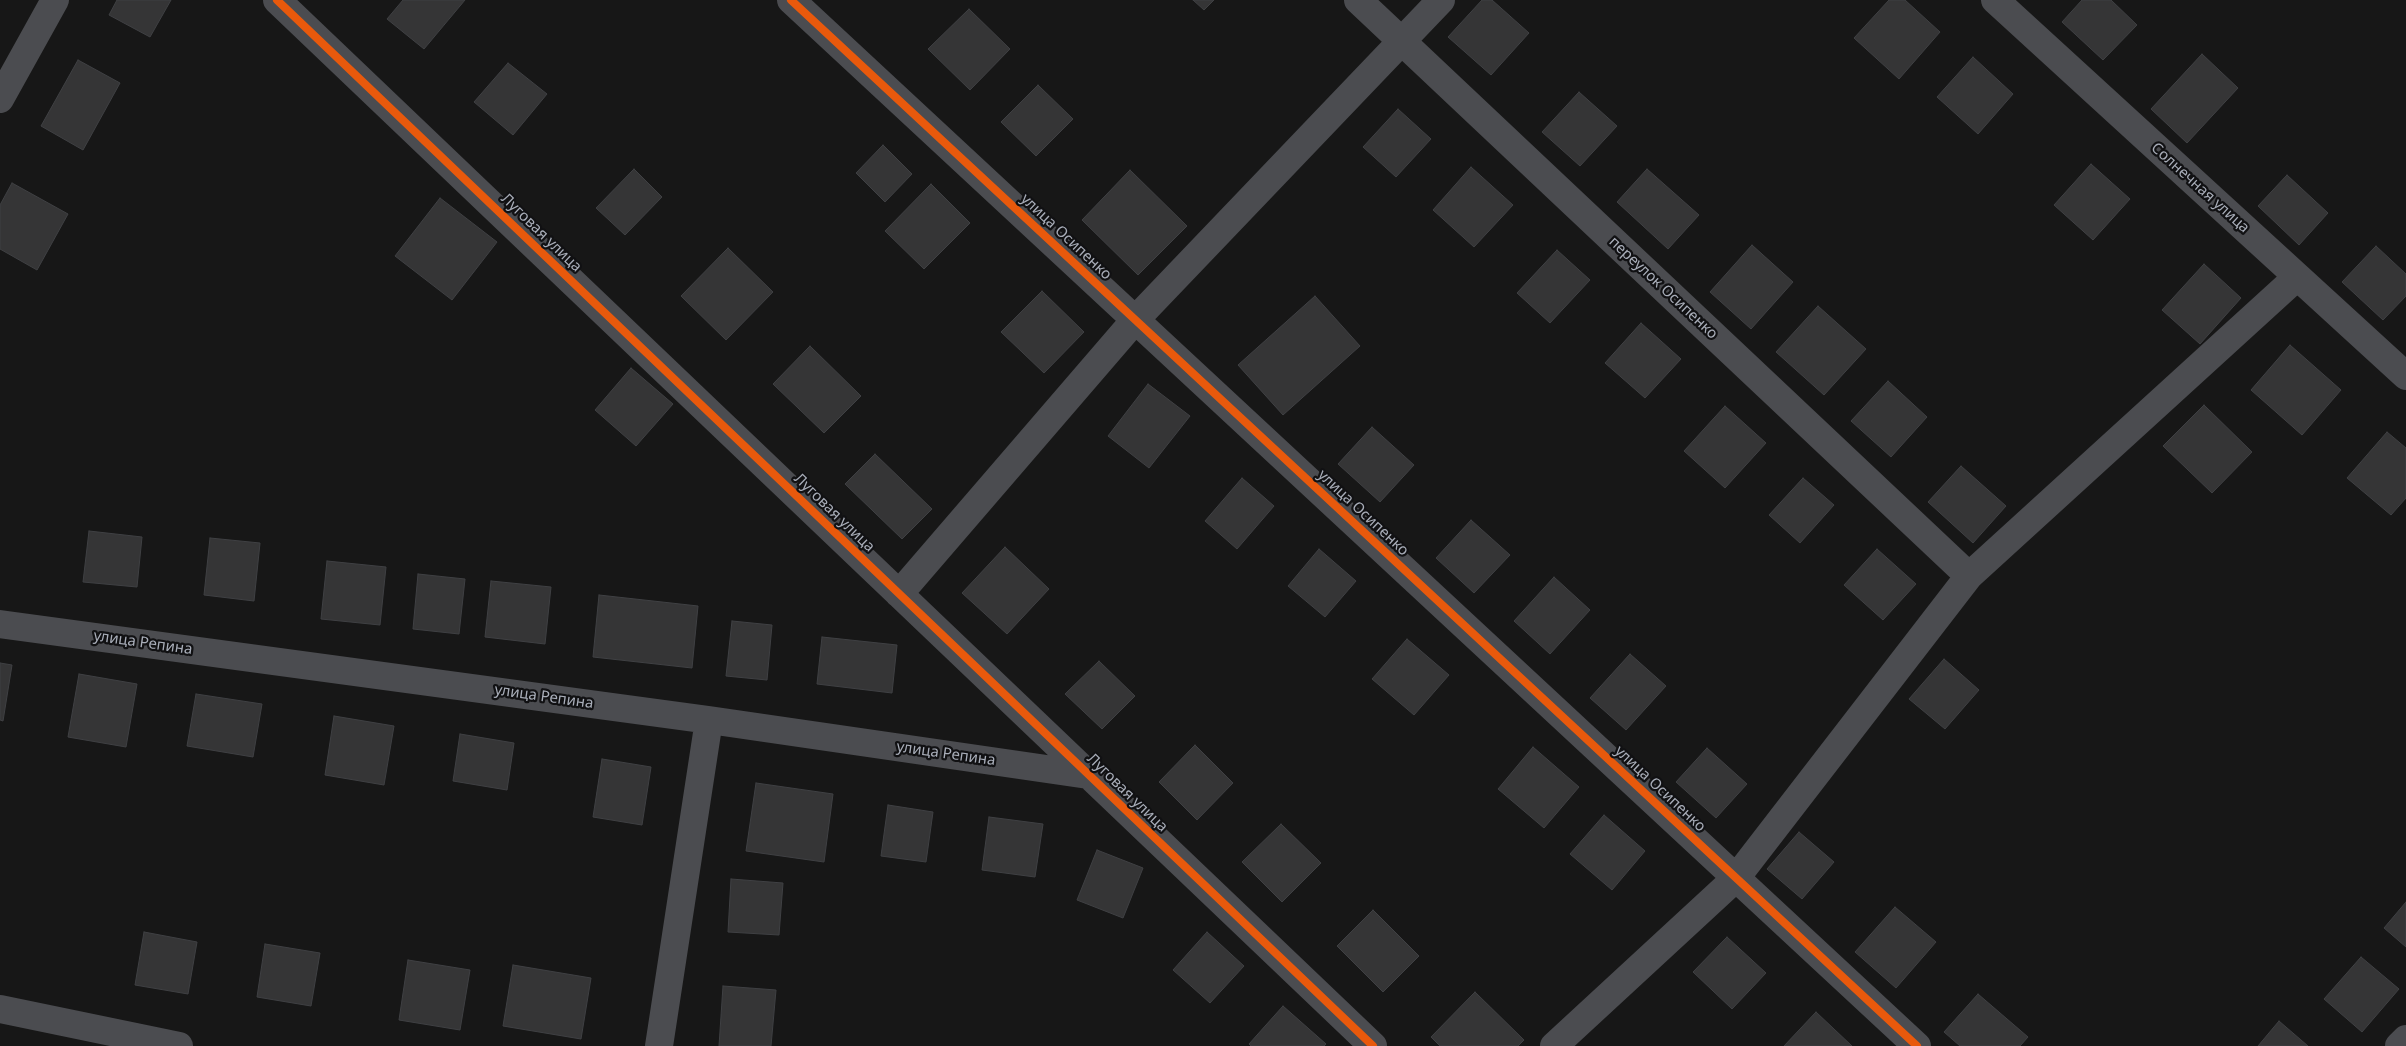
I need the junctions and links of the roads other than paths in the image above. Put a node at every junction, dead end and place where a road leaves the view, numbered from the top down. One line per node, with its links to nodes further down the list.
1 (55, 0): 8 (street)
2 (277, 0): 13 (street, Луговая улица)
3 (791, 0): 10 (street, улица Осипенко)
4 (1358, 0): 7 (street, переулок Осипенко)
5 (1441, 0): 7 (street)
6 (1995, 0): 9 (street, Солнечная улица)
7 (1402, 42): 10 (street); 12 (street, переулок Осипенко)
8 (0, 100)
9 (2297, 276): 11 (street, Солнечная улица); 12 (street)
10 (1135, 320): 13 (street); 17 (street, улица Осипенко)
11 (2406, 376)
12 (1969, 576): 17 (street)
13 (899, 594): 16 (street, Луговая улица)
14 (0, 624): 15 (street, улица Репина)
15 (709, 720): 16 (street, улица Репина); 21 (street)
16 (1088, 775): 22 (street, Луговая улица)
17 (1736, 878): 23 (street); 24 (street, улица Осипенко)
18 (0, 1008): 20 (street)
19 (2406, 1039): 25 (street)
20 (179, 1046)
21 (659, 1046)
22 (1373, 1046)
23 (1554, 1046)
24 (1916, 1046)
25 (2399, 1046)

